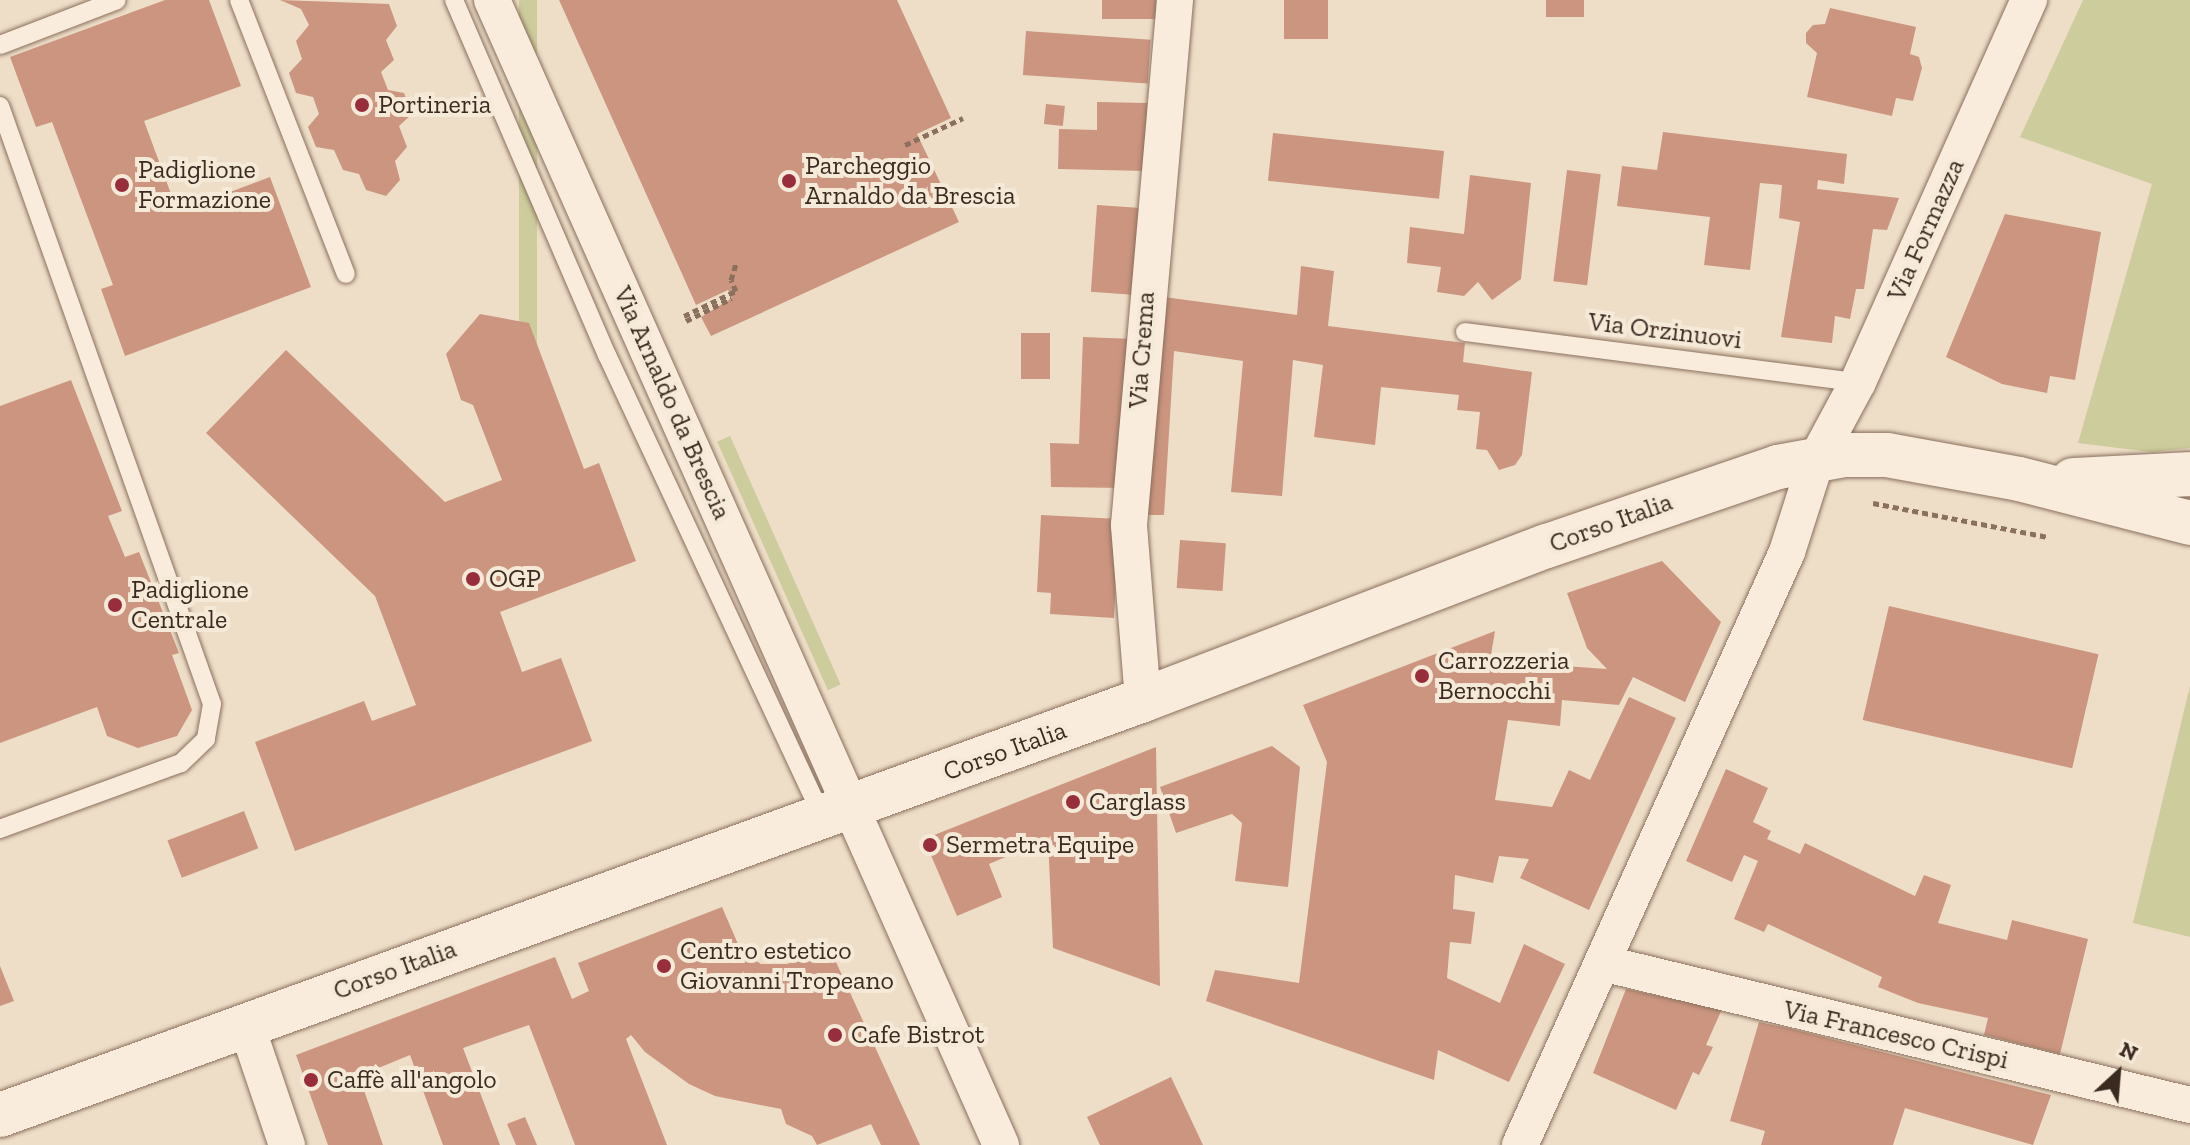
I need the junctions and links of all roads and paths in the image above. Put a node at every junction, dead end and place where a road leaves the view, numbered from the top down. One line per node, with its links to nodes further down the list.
1 (117, 0): 7 (lane)
2 (239, 0): 12 (lane)
3 (454, 0): 23 (lane)
4 (492, 0): 23 (street, Via Arnaldo da Brescia)
5 (1175, 0): 22 (street, Via Crema)
6 (2029, 0): 15 (street, Via Formazza)
7 (0, 45)
8 (0, 106): 24 (lane)
9 (963, 118): 10 (path)
10 (905, 145)
11 (736, 264): 13 (path)
12 (346, 274)
13 (732, 298)
14 (1465, 332): 15 (lane, Via Orzinuovi)
15 (1858, 382): 16 (street, Via Formazza)
16 (1817, 458): 18 (street, Corso Italia); 22 (street, Corso Italia); 25 (street)
17 (2190, 474): 18 (street)
18 (2019, 479): 20 (street)
19 (1857, 500): 21 (path)
20 (2190, 523)
21 (2054, 538)
22 (1143, 700): 23 (street, Corso Italia)
23 (836, 812): 26 (street, Corso Italia); 30 (street, Via Arnaldo da Brescia)
24 (0, 829)
25 (1602, 963): 27 (street, Via Francesco Crispi); 31 (street)
26 (246, 1024): 28 (street, Corso Italia); 29 (street)
27 (2190, 1105)
28 (0, 1115)
29 (287, 1145)
30 (1001, 1145)
31 (1520, 1145)

